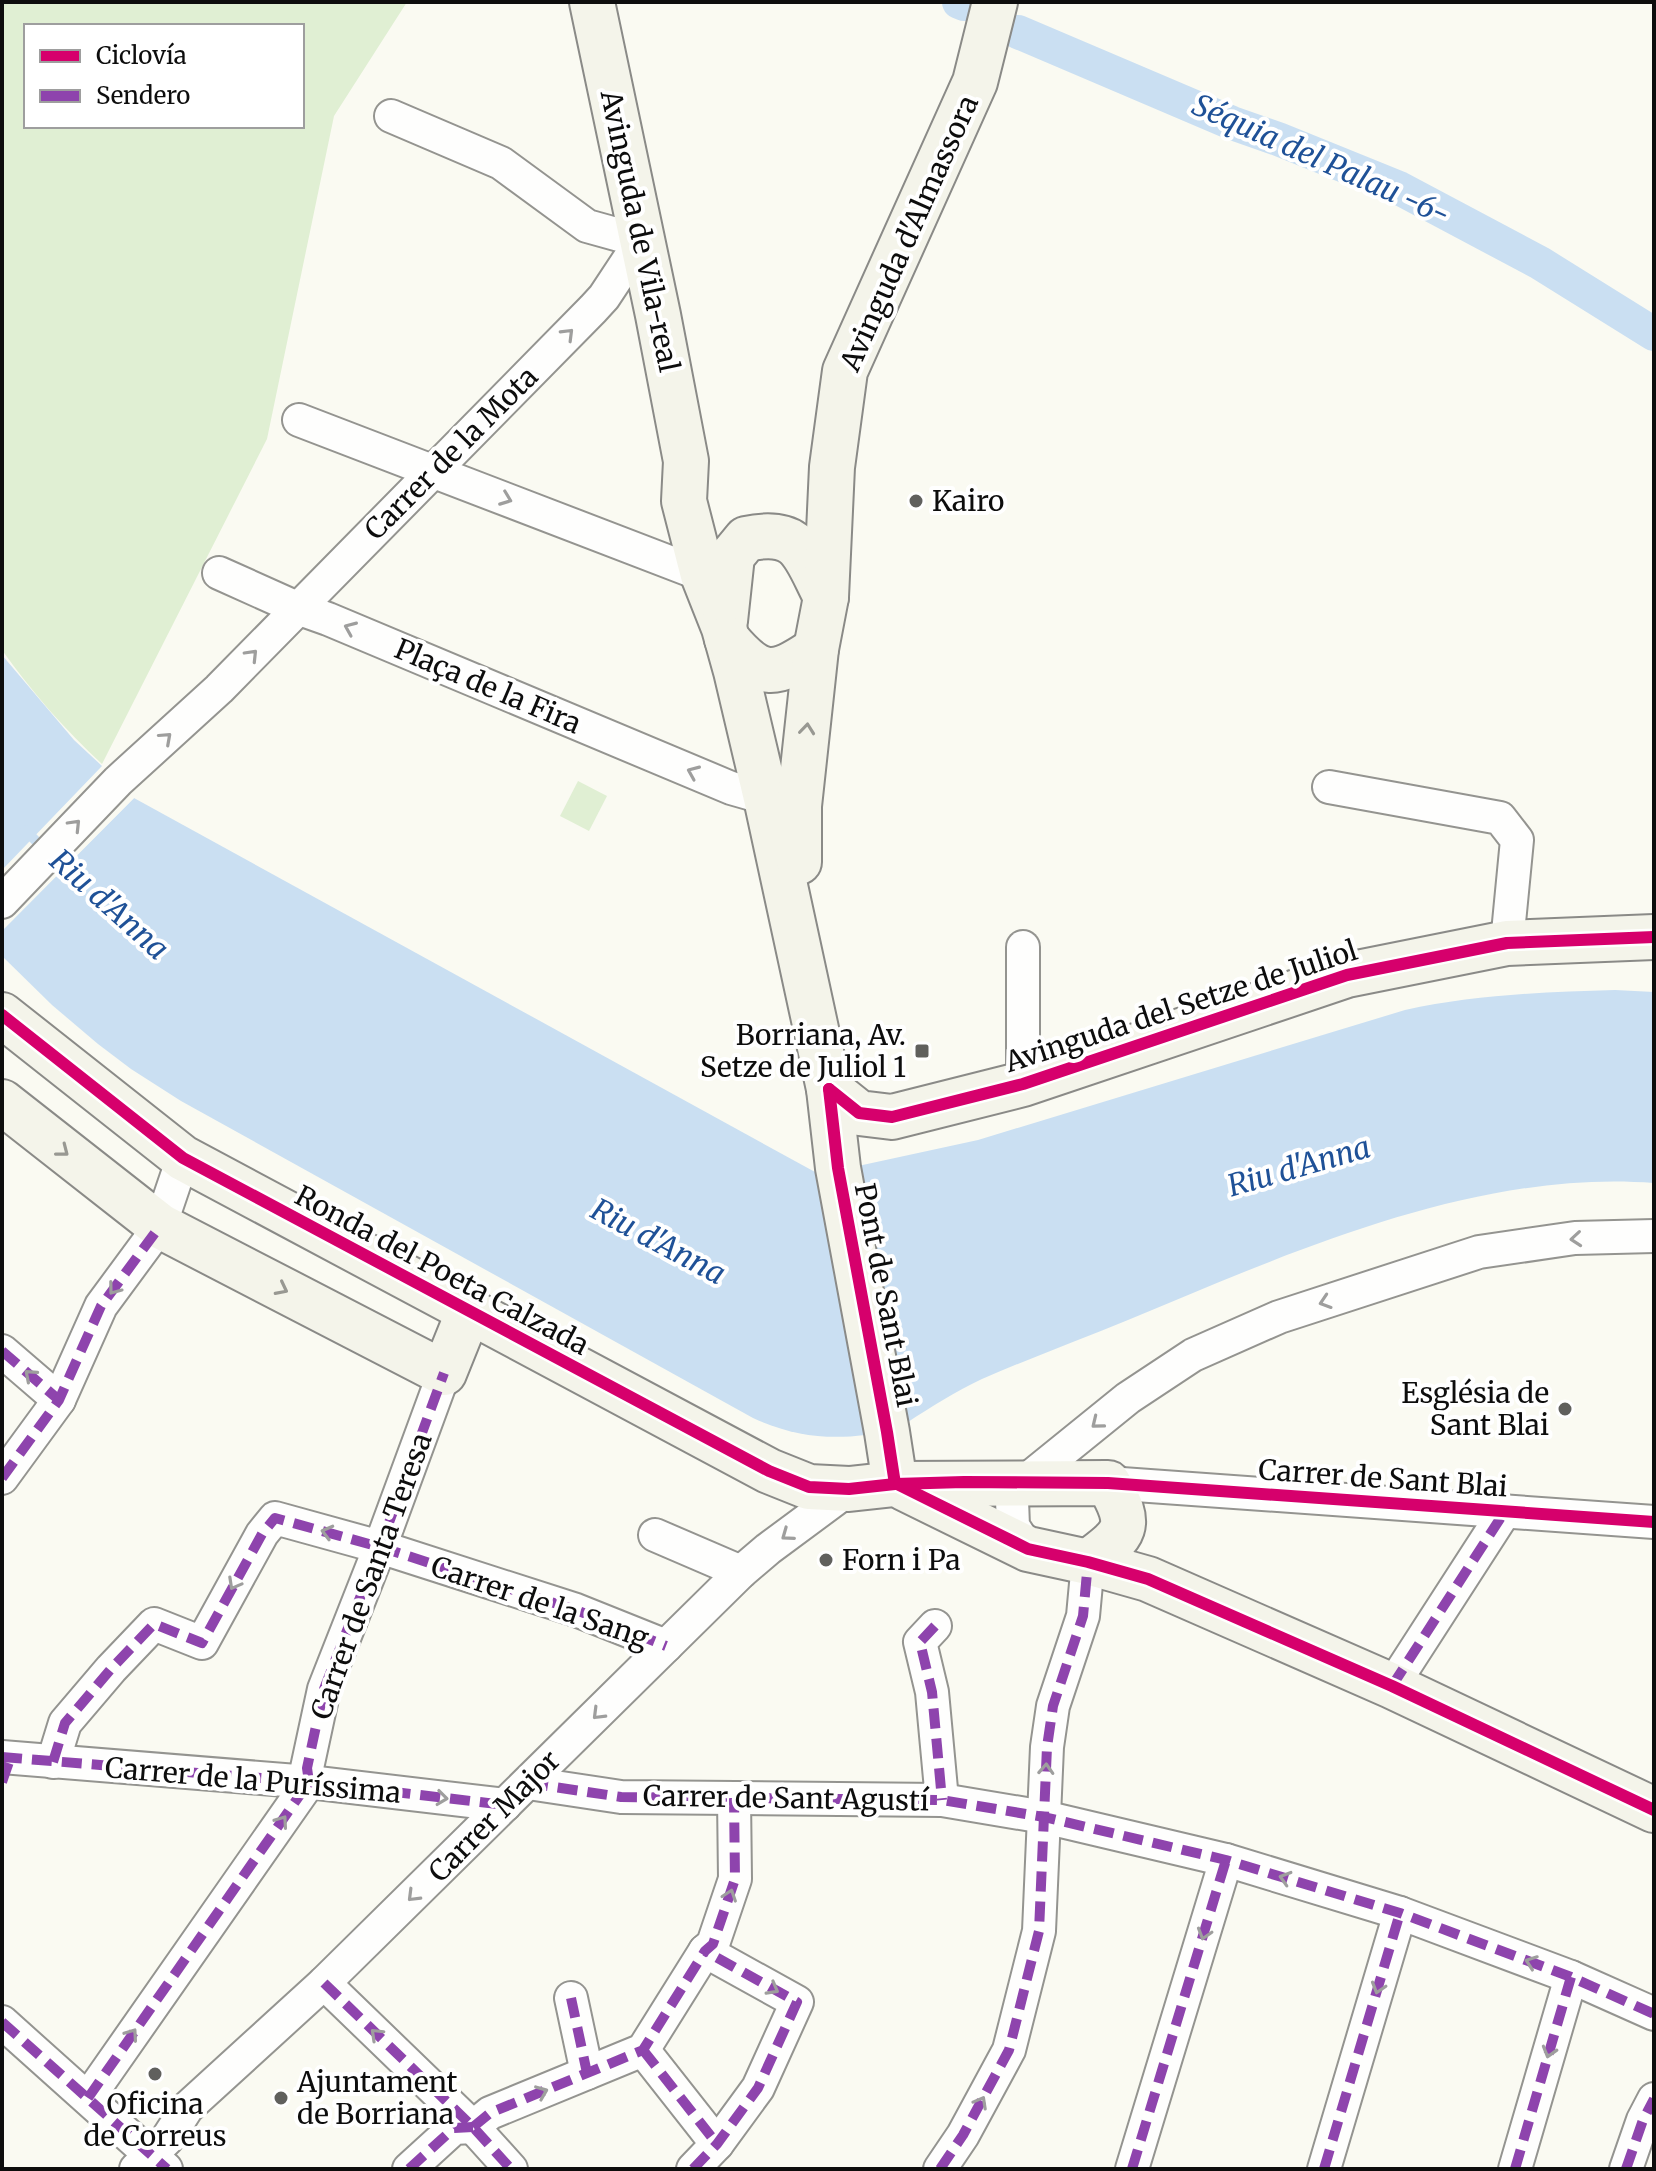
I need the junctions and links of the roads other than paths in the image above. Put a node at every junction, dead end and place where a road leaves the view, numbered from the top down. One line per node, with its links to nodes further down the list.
1 (592, 2): 4 (street, Avinguda de Vila-real)
2 (995, 2): 9 (street, Avinguda d'Almassora)
3 (391, 116): 4 (street)
4 (641, 241): 5 (street, Carrer de la Mota); 6 (street, Avinguda de Vila-real)
5 (604, 297): 6 (street); 10 (street, Carrer de la Mota, one-way to 5)
6 (658, 315): 8 (street, Avinguda de Vila-real)
7 (299, 420): 10 (street)
8 (686, 461): 11 (street, Avinguda de Vila-real); 13 (street, Avinguda de Vila-real)
9 (832, 467): 11 (street, Avinguda d'Almassora); 14 (street, Avinguda d'Almassora)
10 (433, 471): 13 (street, one-way to 13); 15 (street, Carrer de la Mota)
11 (759, 536): 14 (street, Avinguda de Vila-real); 16 (street, Avinguda de Vila-real)
12 (219, 573): 15 (street, Plaça de la Fira)
13 (703, 575): 16 (street, Avinguda de Vila-real)
14 (826, 597): 17 (street, Avinguda d'Almassora)
15 (297, 608): 19 (street, Plaça de la Fira, one-way to 15); 20 (street, one-way to 15)
16 (726, 634): 17 (street); 19 (street, Avinguda de Vila-real)
17 (816, 649): 19 (street, Avinguda d'Almassora, one-way to 17)
18 (1329, 787): 22 (street)
19 (782, 802): 26 (street)
20 (2, 902)
21 (1654, 937): 22 (street, Avinguda del Setze de Juliol)
22 (1507, 943): 25 (street, Avinguda del Setze de Juliol)
23 (1023, 947): 25 (street)
24 (2, 1015): 28 (street, Ronda del Poeta Calzada)
25 (1023, 1084): 26 (street, Avinguda del Setze de Juliol)
26 (829, 1089): 38 (street, Pont de Sant Blai)
27 (2, 1102): 29 (street, one-way to 29)
28 (183, 1158): 29 (street); 31 (street, Ronda del Poeta Calzada)
29 (160, 1226): 33 (street, one-way to 33); 34 (street, one-way to 34)
30 (1654, 1236): 36 (street, one-way to 36)
31 (469, 1311): 33 (street, Ronda del Poeta Calzada); 39 (street, Ronda del Poeta Calzada)
32 (2, 1351): 34 (street, one-way to 32)
33 (444, 1373): 43 (street, Carrer de Santa Teresa)
34 (59, 1400): 35 (street)
35 (2, 1478)
36 (1023, 1483): 37 (street); 38 (street, Ronda del Poeta Calzada); 44 (street)
37 (1108, 1483): 40 (street, Carrer de Sant Blai); 45 (street)
38 (895, 1484): 39 (street, Ronda del Poeta Calzada); 44 (street)
39 (849, 1489): 46 (street, Carrer Major, one-way to 46)
40 (1505, 1511): 41 (street, Carrer de Sant Blai); 49 (street)
41 (1654, 1522)
42 (655, 1535): 46 (street)
43 (380, 1547): 48 (street, Carrer de la Sang); 50 (street, Carrer de la Sang, one-way to 50); 52 (street, Carrer de Santa Teresa)
44 (1028, 1549): 45 (street)
45 (1088, 1562): 49 (street); 58 (street, one-way to 45)
46 (741, 1572): 48 (street, Carrer Major)
47 (935, 1626): 55 (street)
48 (666, 1646): 53 (street, Carrer Major, one-way to 53)
49 (1392, 1686): 57 (street)
50 (53, 1762): 51 (street, Carrer de la Puríssima); 52 (street, Carrer de la Puríssima)
51 (5, 1766)
52 (309, 1782): 56 (street, Carrer de la Puríssima, one-way to 56); 69 (street, one-way to 52)
53 (528, 1783): 54 (street, Carrer de Sant Agustí); 56 (street, Carrer Major)
54 (734, 1798): 55 (street, Carrer de Sant Agustí); 61 (street, one-way to 54)
55 (942, 1800): 58 (street, Carrer de Sant Agustí)
56 (505, 1805): 63 (street, Carrer Major, one-way to 63)
57 (1654, 1810)
58 (1044, 1817): 59 (street, Carrer de Sant Agustí); 77 (street, one-way to 58)
59 (1226, 1860): 60 (street, Carrer de Sant Agustí, one-way to 59); 78 (street, one-way to 78)
60 (1400, 1913): 62 (street, Carrer de Sant Agustí, one-way to 60); 79 (street, one-way to 79)
61 (705, 1951): 67 (street); 72 (street, one-way to 72)
62 (1571, 1977): 65 (street, Carrer de Sant Agustí); 80 (street, one-way to 80)
63 (324, 1983): 71 (street, one-way to 63); 73 (street, Carrer Major)
64 (571, 1998): 68 (street)
65 (1654, 2014)
66 (2, 2022): 69 (street)
67 (643, 2050): 68 (street); 72 (street)
68 (587, 2073): 71 (street, one-way to 68)
69 (88, 2098): 73 (street)
70 (1650, 2116): 81 (street)
71 (473, 2127): 74 (street); 75 (street)
72 (717, 2144): 76 (street)
73 (151, 2164)
74 (409, 2169)
75 (511, 2169)
76 (693, 2169)
77 (940, 2169)
78 (1132, 2169)
79 (1324, 2169)
80 (1515, 2169)
81 (1626, 2169)

